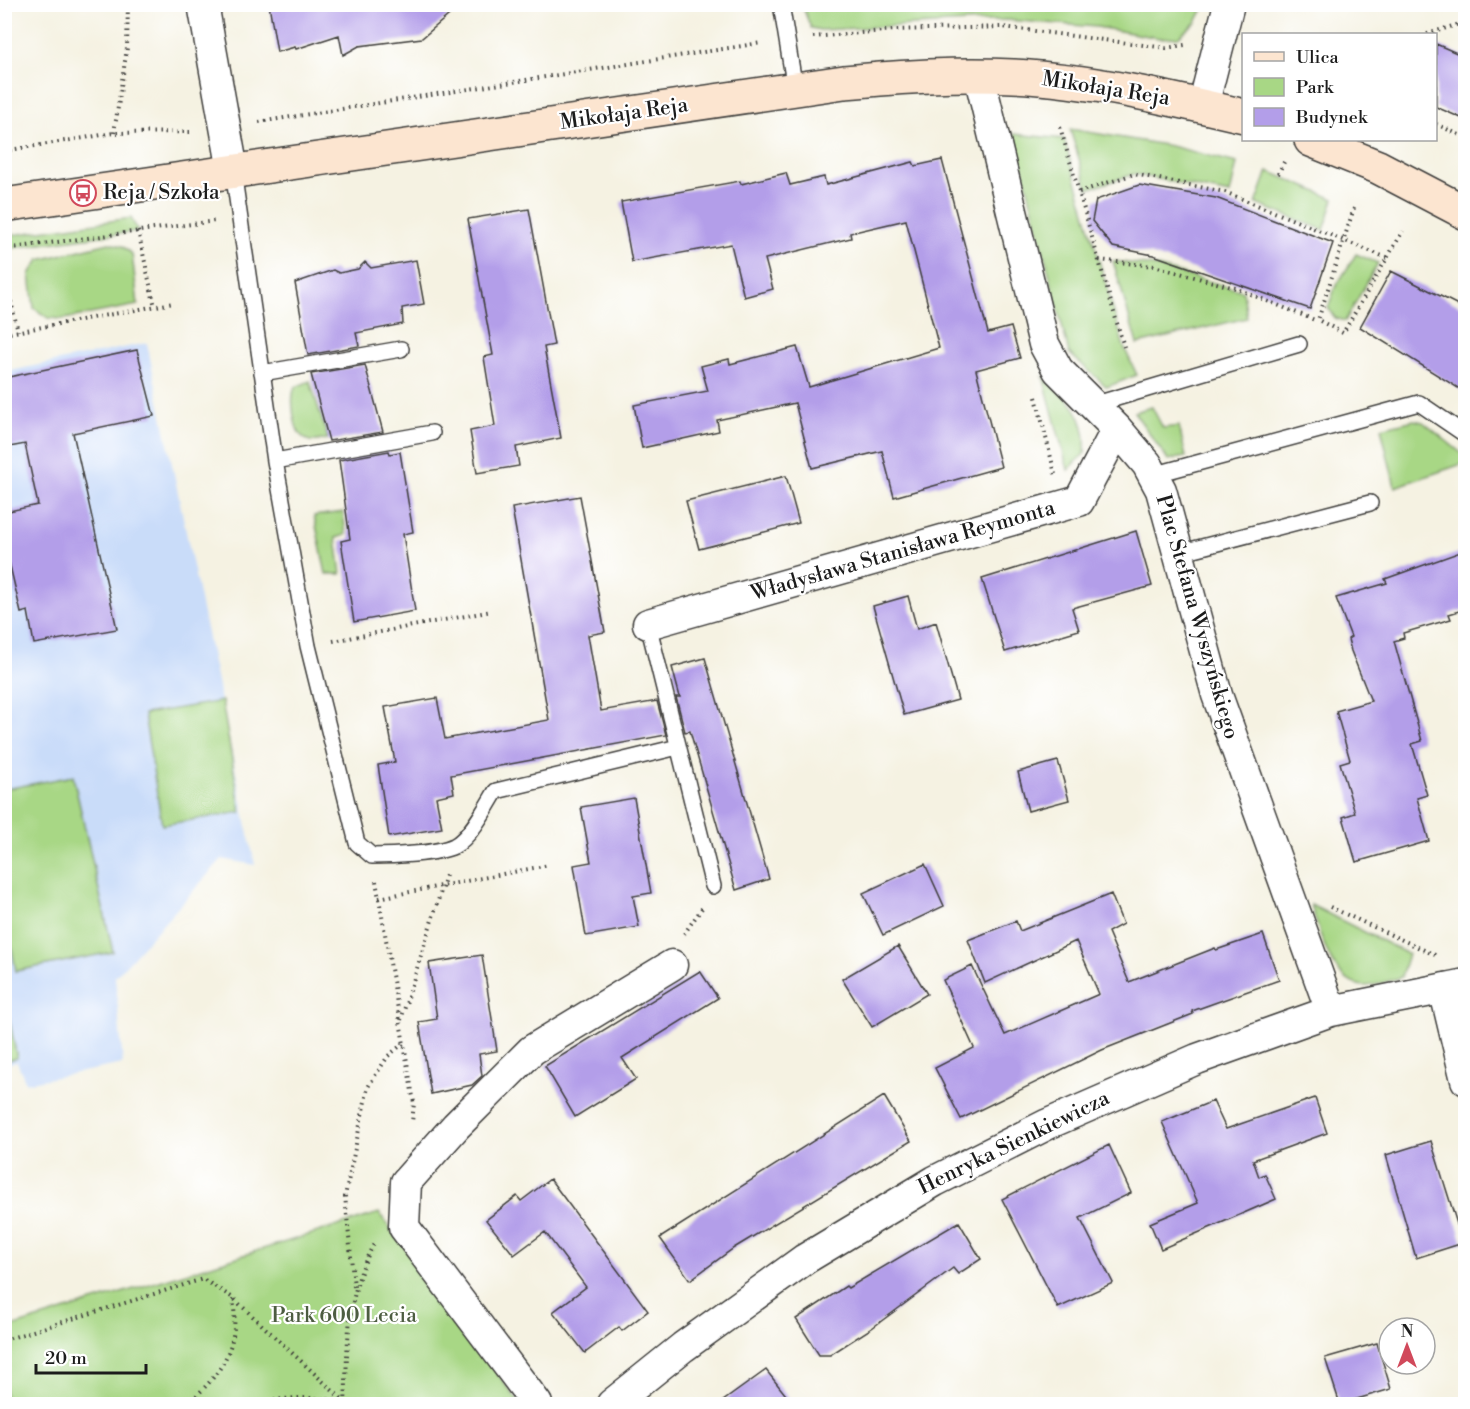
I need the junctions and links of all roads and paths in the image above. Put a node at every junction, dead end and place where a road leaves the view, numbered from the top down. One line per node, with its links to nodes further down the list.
1 (128, 4): 16 (path)
2 (203, 4): 14 (street)
3 (781, 4): 7 (lane)
4 (1229, 4): 8 (street)
5 (1466, 22): 6 (path)
6 (1430, 33)
7 (787, 39): 8 (path); 10 (lane); 14 (path)
8 (1220, 39): 11 (street)
9 (979, 75): 10 (street, Mikołaja Reja); 11 (street, Mikołaja Reja); 42 (street, Plac Stefana Wyszyńskiego)
10 (795, 89): 20 (street, Mikołaja Reja)
11 (1203, 106): 12 (street, Mikołaja Reja)
12 (1242, 116)
13 (1437, 124): 17 (path)
14 (225, 127): 16 (path); 20 (street)
15 (1060, 127): 21 (path)
16 (114, 133): 19 (path)
17 (1466, 138)
18 (1313, 141): 24 (street)
19 (4, 151)
20 (233, 171): 22 (street, Mikołaja Reja); 25 (lane)
21 (1079, 192): 28 (path); 31 (path)
22 (4, 205)
23 (1354, 208): 28 (path)
24 (1466, 213)
25 (239, 218): 26 (path); 41 (lane)
26 (138, 231): 29 (path); 34 (path)
27 (1403, 231): 30 (path)
28 (1344, 239): 30 (path); 35 (path)
29 (4, 249)
30 (1387, 258): 35 (path)
31 (1099, 260): 35 (path); 39 (path)
32 (4, 272): 36 (path)
33 (173, 303): 34 (path)
34 (154, 306): 36 (path)
35 (1318, 320)
36 (18, 332): 37 (path)
37 (4, 334)
38 (1299, 344): 42 (lane)
39 (1124, 347)
40 (400, 348): 41 (lane)
41 (262, 374): 46 (lane)
42 (1094, 405): 43 (street, Plac Stefana Wyszyńskiego)
43 (1117, 429): 47 (street, Plac Stefana Wyszyńskiego); 51 (street, Władysława Stanisława Reymonta)
44 (432, 433): 46 (lane)
45 (1466, 435): 47 (lane)
46 (275, 461): 52 (lane)
47 (1153, 475): 49 (street, Plac Stefana Wyszyńskiego)
48 (1370, 503): 49 (lane)
49 (1179, 553): 59 (street, Plac Stefana Wyszyńskiego)
50 (492, 611): 52 (path)
51 (648, 624): 53 (lane)
52 (308, 646): 55 (lane)
53 (678, 747): 54 (lane); 58 (lane)
54 (455, 846): 55 (lane); 57 (path)
55 (372, 856): 60 (path)
56 (549, 865): 57 (path)
57 (443, 886): 60 (path); 64 (path)
58 (713, 886): 61 (path)
59 (1286, 886): 62 (path); 63 (street, Plac Stefana Wyszyńskiego)
60 (379, 898): 64 (path)
61 (672, 964): 78 (street)
62 (1451, 977): 63 (street, Henryka Sienkiewicza); 66 (street)
63 (1331, 1011): 79 (street, Henryka Sienkiewicza)
64 (400, 1022): 65 (path)
65 (404, 1043): 67 (path); 69 (path)
66 (1466, 1080)
67 (412, 1126)
68 (378, 1237): 69 (path)
69 (354, 1291): 76 (path)
70 (233, 1298): 71 (path); 73 (path); 76 (path)
71 (4, 1340)
72 (280, 1398): 74 (path); 75 (path); 76 (path)
73 (187, 1404)
74 (250, 1404)
75 (272, 1404)
76 (346, 1404): 77 (path)
77 (352, 1404)
78 (537, 1404)
79 (612, 1404)

